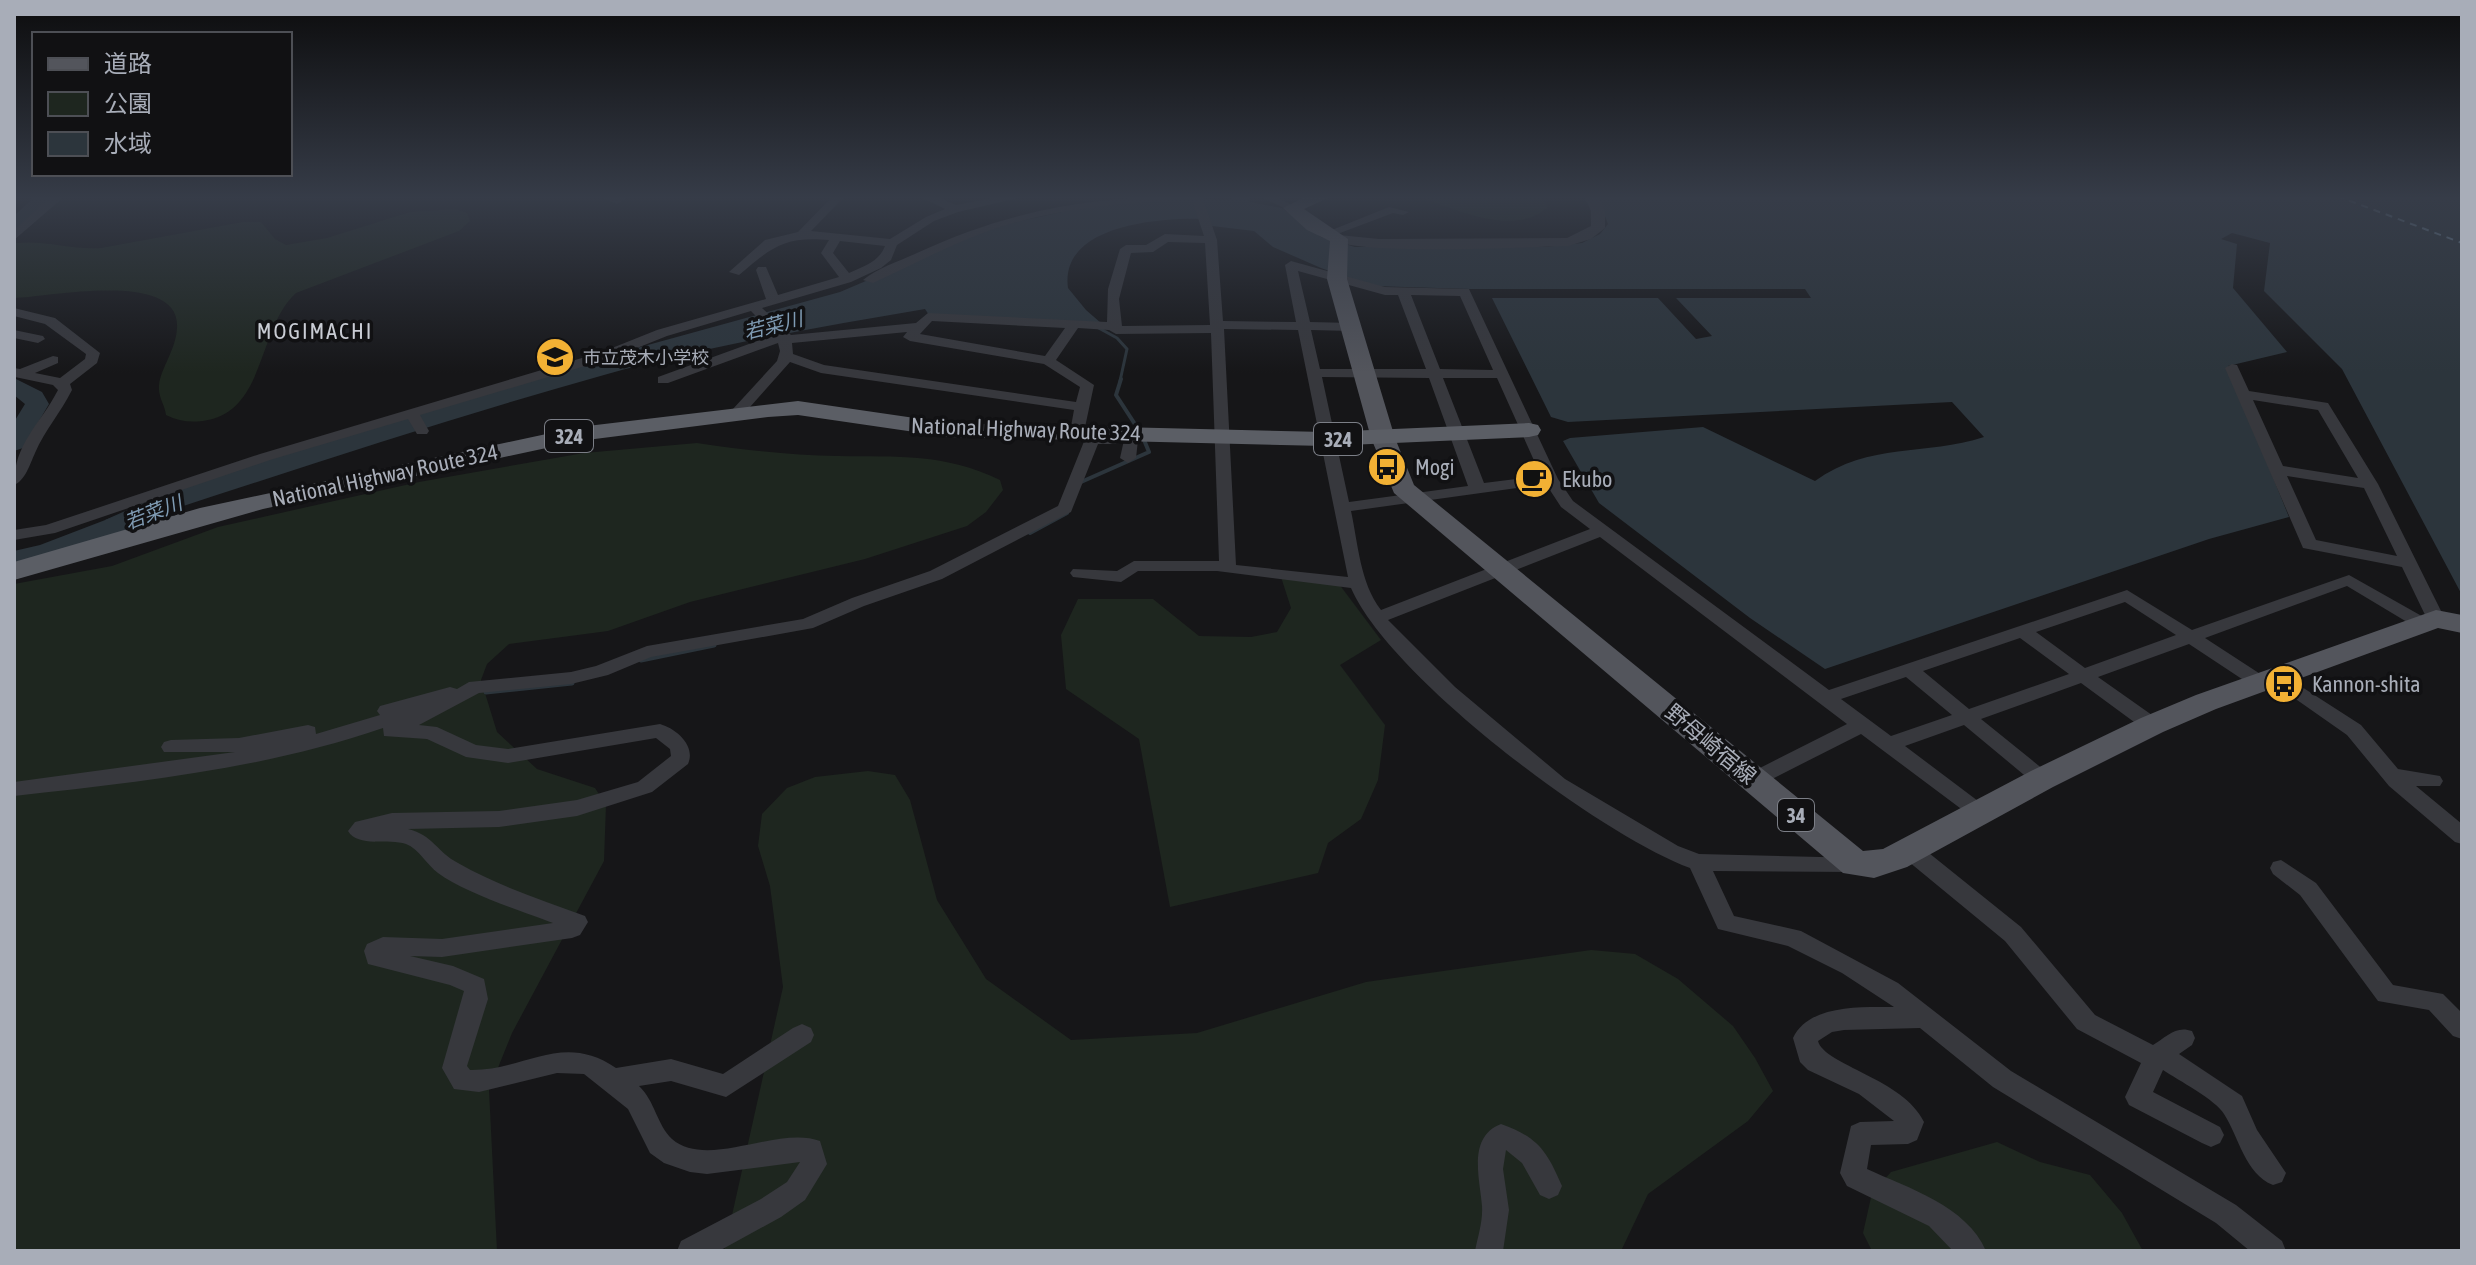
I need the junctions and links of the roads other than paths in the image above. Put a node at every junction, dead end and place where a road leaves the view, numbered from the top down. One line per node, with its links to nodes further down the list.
1 (755, 255): 9 (street)
2 (828, 255): 11 (street)
3 (888, 255): 11 (street)
4 (922, 255): 11 (street)
5 (1125, 255): 17 (street)
6 (1212, 255): 18 (street)
7 (1335, 255): 10 (main road, 野母崎宿線 / 34)
8 (762, 270): 13 (street)
9 (735, 272)
10 (1337, 276): 12 (street); 19 (street); 20 (main road, 野母崎宿線 / 34)
11 (845, 280): 13 (street)
12 (1403, 292): 32 (street); 33 (street)
13 (773, 300): 14 (street)
14 (757, 309): 22 (street); 38 (street)
15 (14, 312): 35 (street)
16 (1078, 326): 17 (street); 23 (street); 27 (street)
17 (1109, 326): 18 (street)
18 (1217, 327): 19 (street); 43 (street)
19 (1303, 327): 20 (street); 30 (street)
20 (1352, 327): 31 (main road, 野母崎宿線 / 34)
21 (14, 334): 24 (street)
22 (785, 337): 23 (street); 25 (street); 34 (street)
23 (910, 337): 27 (street)
24 (38, 339)
25 (787, 356): 37 (street); 39 (street)
26 (53, 360): 29 (street)
27 (1048, 361): 39 (street)
28 (2232, 368): 36 (street)
29 (17, 373): 35 (street)
30 (1312, 373): 31 (street); 45 (street)
31 (1365, 374): 32 (street); 44 (main road, 野母崎宿線 / 34)
32 (1435, 374): 33 (street); 42 (street)
33 (1502, 374): 40 (street)
34 (663, 380)
35 (62, 384): 49 (street)
36 (2245, 395): 47 (street); 50 (street)
37 (737, 413): 39 (highway, National Highway Route 324 / 324); 59 (highway, National Highway Route 324 / 324)
38 (412, 414): 41 (street); 55 (street)
39 (1079, 420): 46 (highway, National Highway Route 324 / 324)
40 (1529, 430): 42 (highway, National Highway Route 324 / 324); 48 (street)
41 (422, 431)
42 (1460, 434): 44 (highway, National Highway Route 324 / 324); 51 (street)
43 (1222, 437): 45 (highway, National Highway Route 324 / 324); 46 (highway, National Highway Route 324 / 324); 57 (street)
44 (1383, 438): 45 (highway, National Highway Route 324 / 324); 52 (main road, 野母崎宿線 / 34)
45 (1325, 439): 53 (street)
46 (1135, 440): 69 (street)
47 (2277, 470): 50 (street); 56 (street)
48 (1550, 479): 51 (street); 54 (street)
49 (14, 480)
50 (2370, 484): 56 (street)
51 (1475, 489): 52 (street)
52 (1412, 497): 53 (street); 58 (main road, 野母崎宿線 / 34)
53 (1341, 508): 61 (street)
54 (1600, 531): 58 (street); 71 (street)
55 (14, 535)
56 (2408, 563): 63 (street)
57 (1228, 569): 60 (street); 61 (street)
58 (1500, 569): 62 (street); 79 (main road, 野母崎宿線 / 34)
59 (14, 571)
60 (1079, 573)
61 (1358, 583): 62 (street)
62 (1376, 618): 85 (street)
63 (2441, 622): 65 (street); 68 (main road)
64 (2021, 630): 65 (street); 66 (street); 67 (street)
65 (2190, 636): 67 (street); 68 (street)
66 (1907, 668): 71 (street); 72 (street)
67 (2083, 675): 72 (street); 74 (street)
68 (2269, 680): 74 (main road); 77 (street)
69 (478, 686): 70 (street); 93 (street)
70 (450, 693): 76 (street); 81 (street)
71 (1825, 698): 73 (street)
72 (1967, 717): 75 (street); 78 (street)
73 (1861, 725): 75 (street); 79 (street)
74 (2152, 725): 78 (main road)
75 (1888, 745): 82 (street)
76 (171, 747)
77 (2392, 776): 80 (street); 83 (street)
78 (2042, 779): 82 (main road)
79 (1753, 780): 86 (main road, 野母崎宿線 / 34)
80 (2433, 781)
81 (14, 789)
82 (1979, 812): 84 (main road)
83 (2462, 836)
84 (1911, 851): 86 (main road); 92 (street)
85 (1698, 862): 86 (street); 88 (street)
86 (1855, 864)
87 (2281, 868): 89 (street)
88 (1925, 1018): 99 (street); 100 (street)
89 (2462, 1029)
90 (802, 1035): 93 (street)
91 (2183, 1038): 92 (street)
92 (2156, 1057): 94 (street); 95 (street)
93 (609, 1080): 97 (street)
94 (2211, 1135)
95 (2273, 1173)
96 (1549, 1186): 98 (street)
97 (691, 1251)
98 (1489, 1251)
99 (1972, 1251)
100 (2272, 1251)

